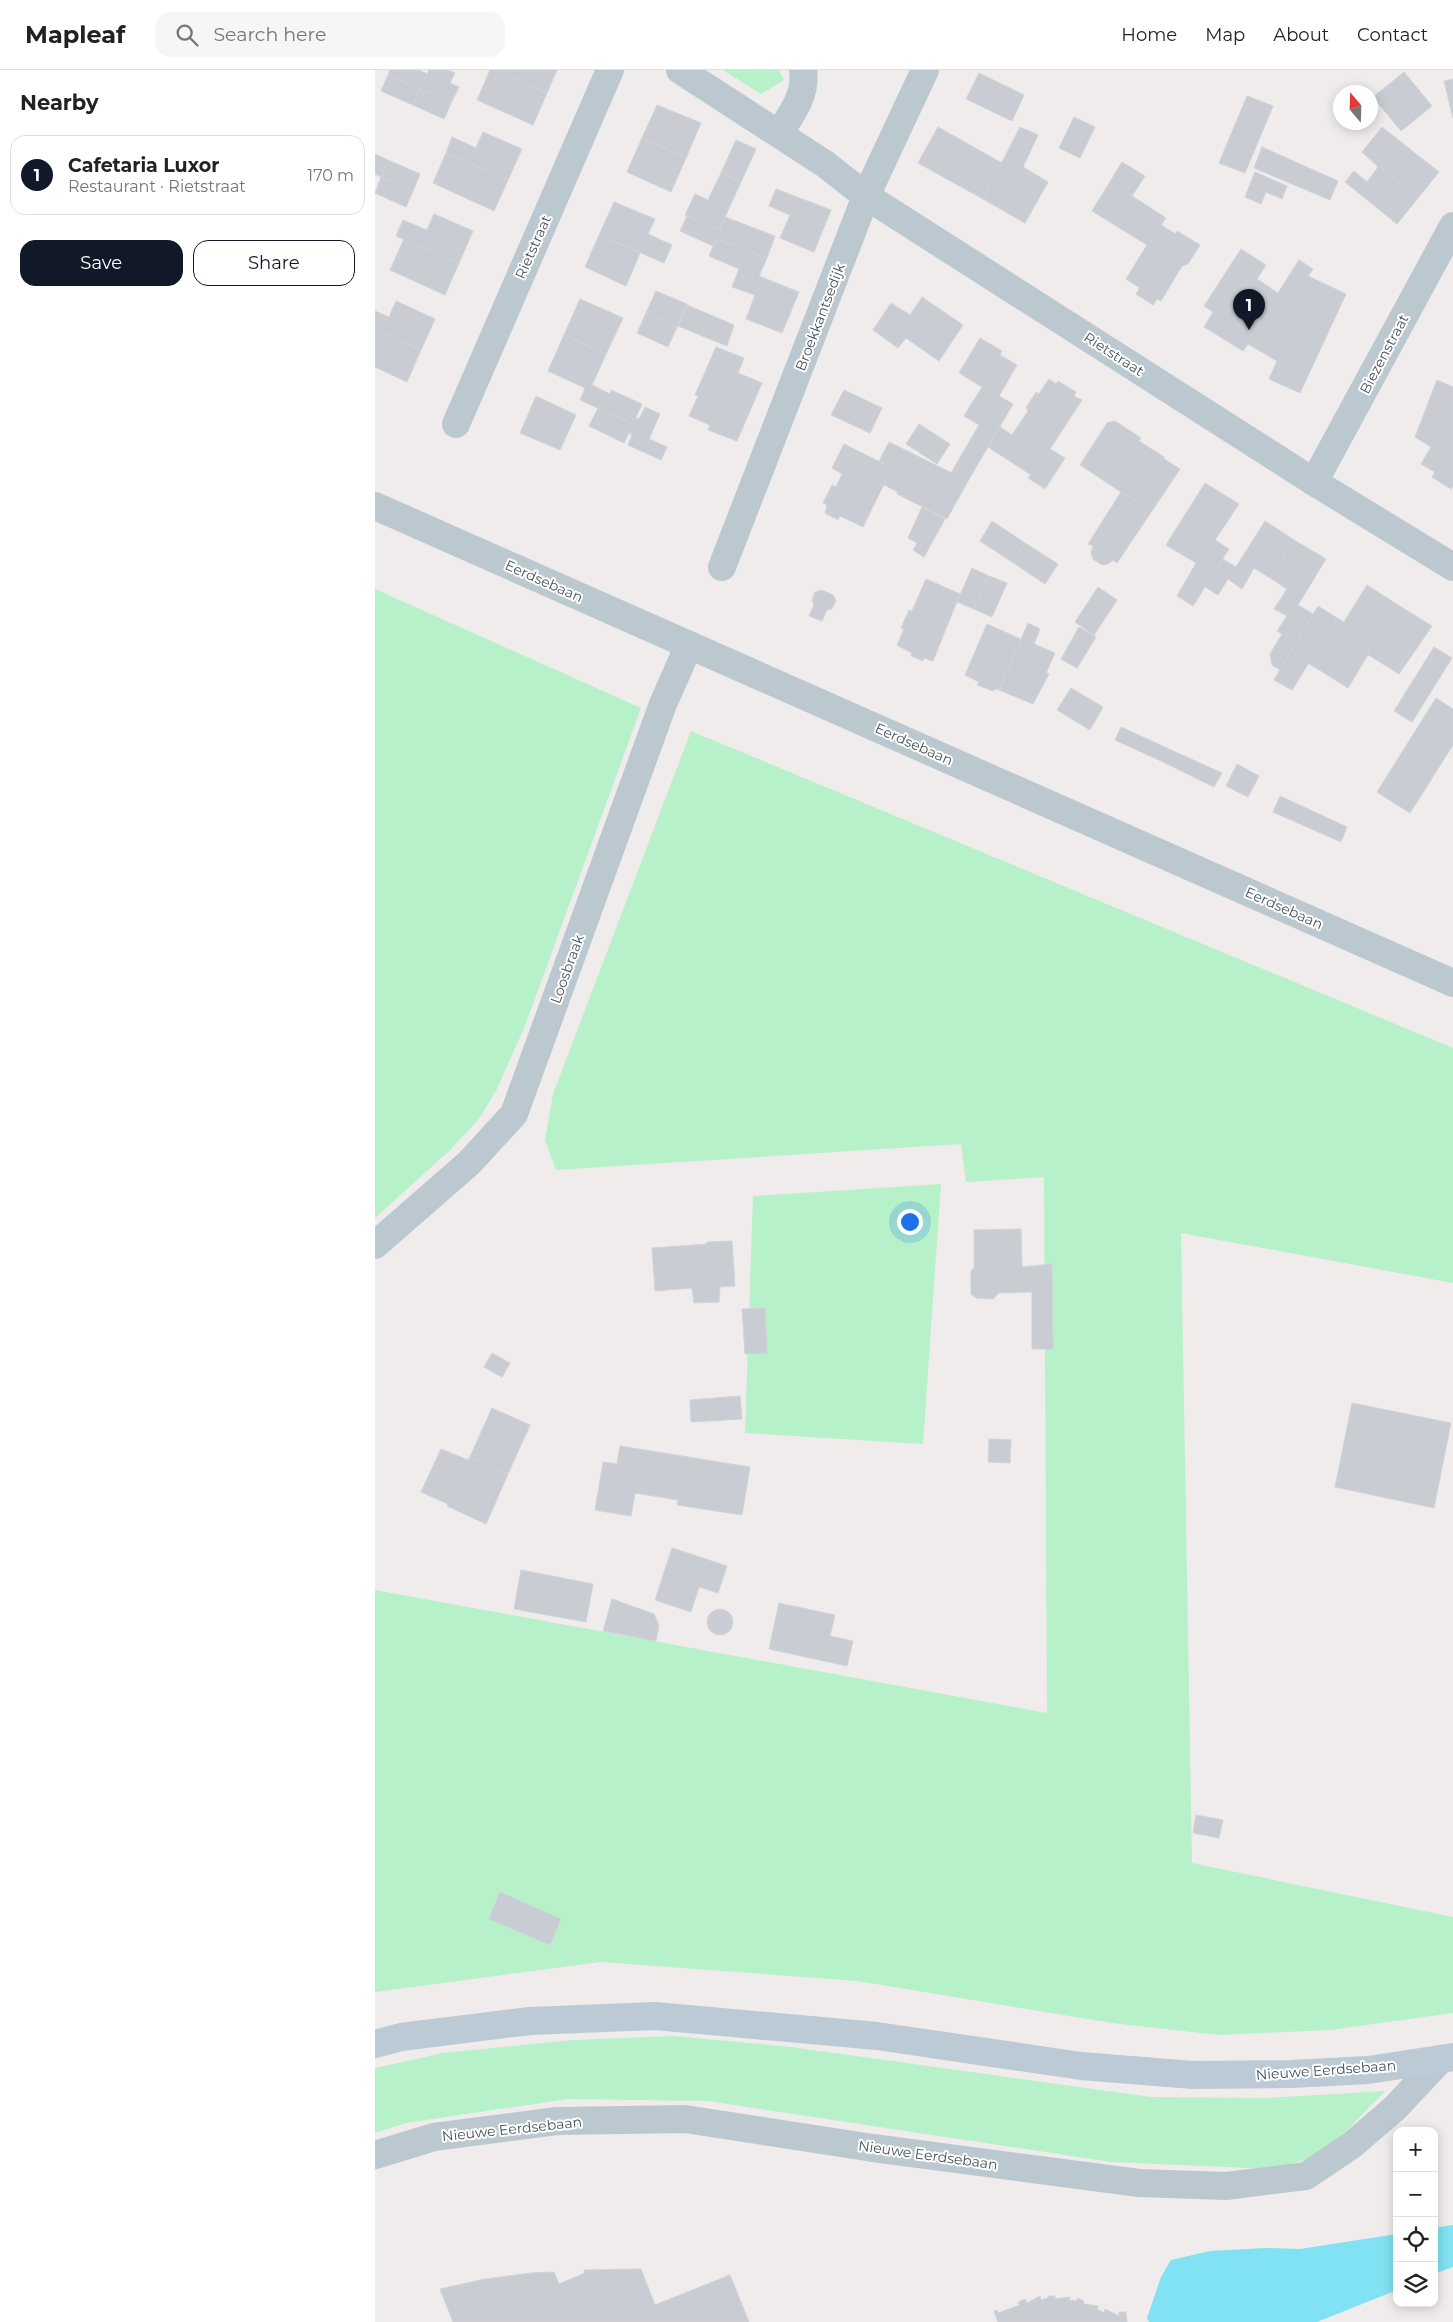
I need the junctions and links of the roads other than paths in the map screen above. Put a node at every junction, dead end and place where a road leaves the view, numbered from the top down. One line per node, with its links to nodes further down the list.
1 (610, 70): 8 (street, Rietstraat)
2 (680, 70): 5 (street, Rietstraat)
3 (803, 70): 5 (street)
4 (925, 70): 6 (street, Broekkantsedijk)
5 (779, 134): 6 (street, Rietstraat)
6 (866, 196): 9 (street, Rietstraat); 11 (street, Broekkantsedijk)
7 (1453, 226): 9 (street, Biezenstraat)
8 (456, 424)
9 (1314, 482): 12 (street, Rietstraat)
10 (375, 506): 13 (street, Eerdsebaan)
11 (722, 567)
12 (1453, 567)
13 (689, 645): 14 (street, Eerdsebaan); 15 (street, Loosbraak)
14 (1453, 983)
15 (375, 1245)
16 (375, 2044): 17 (main road, Nieuwe Eerdsebaan)
17 (1447, 2058): 18 (street, Nieuwe Eerdsebaan)
18 (375, 2154)

